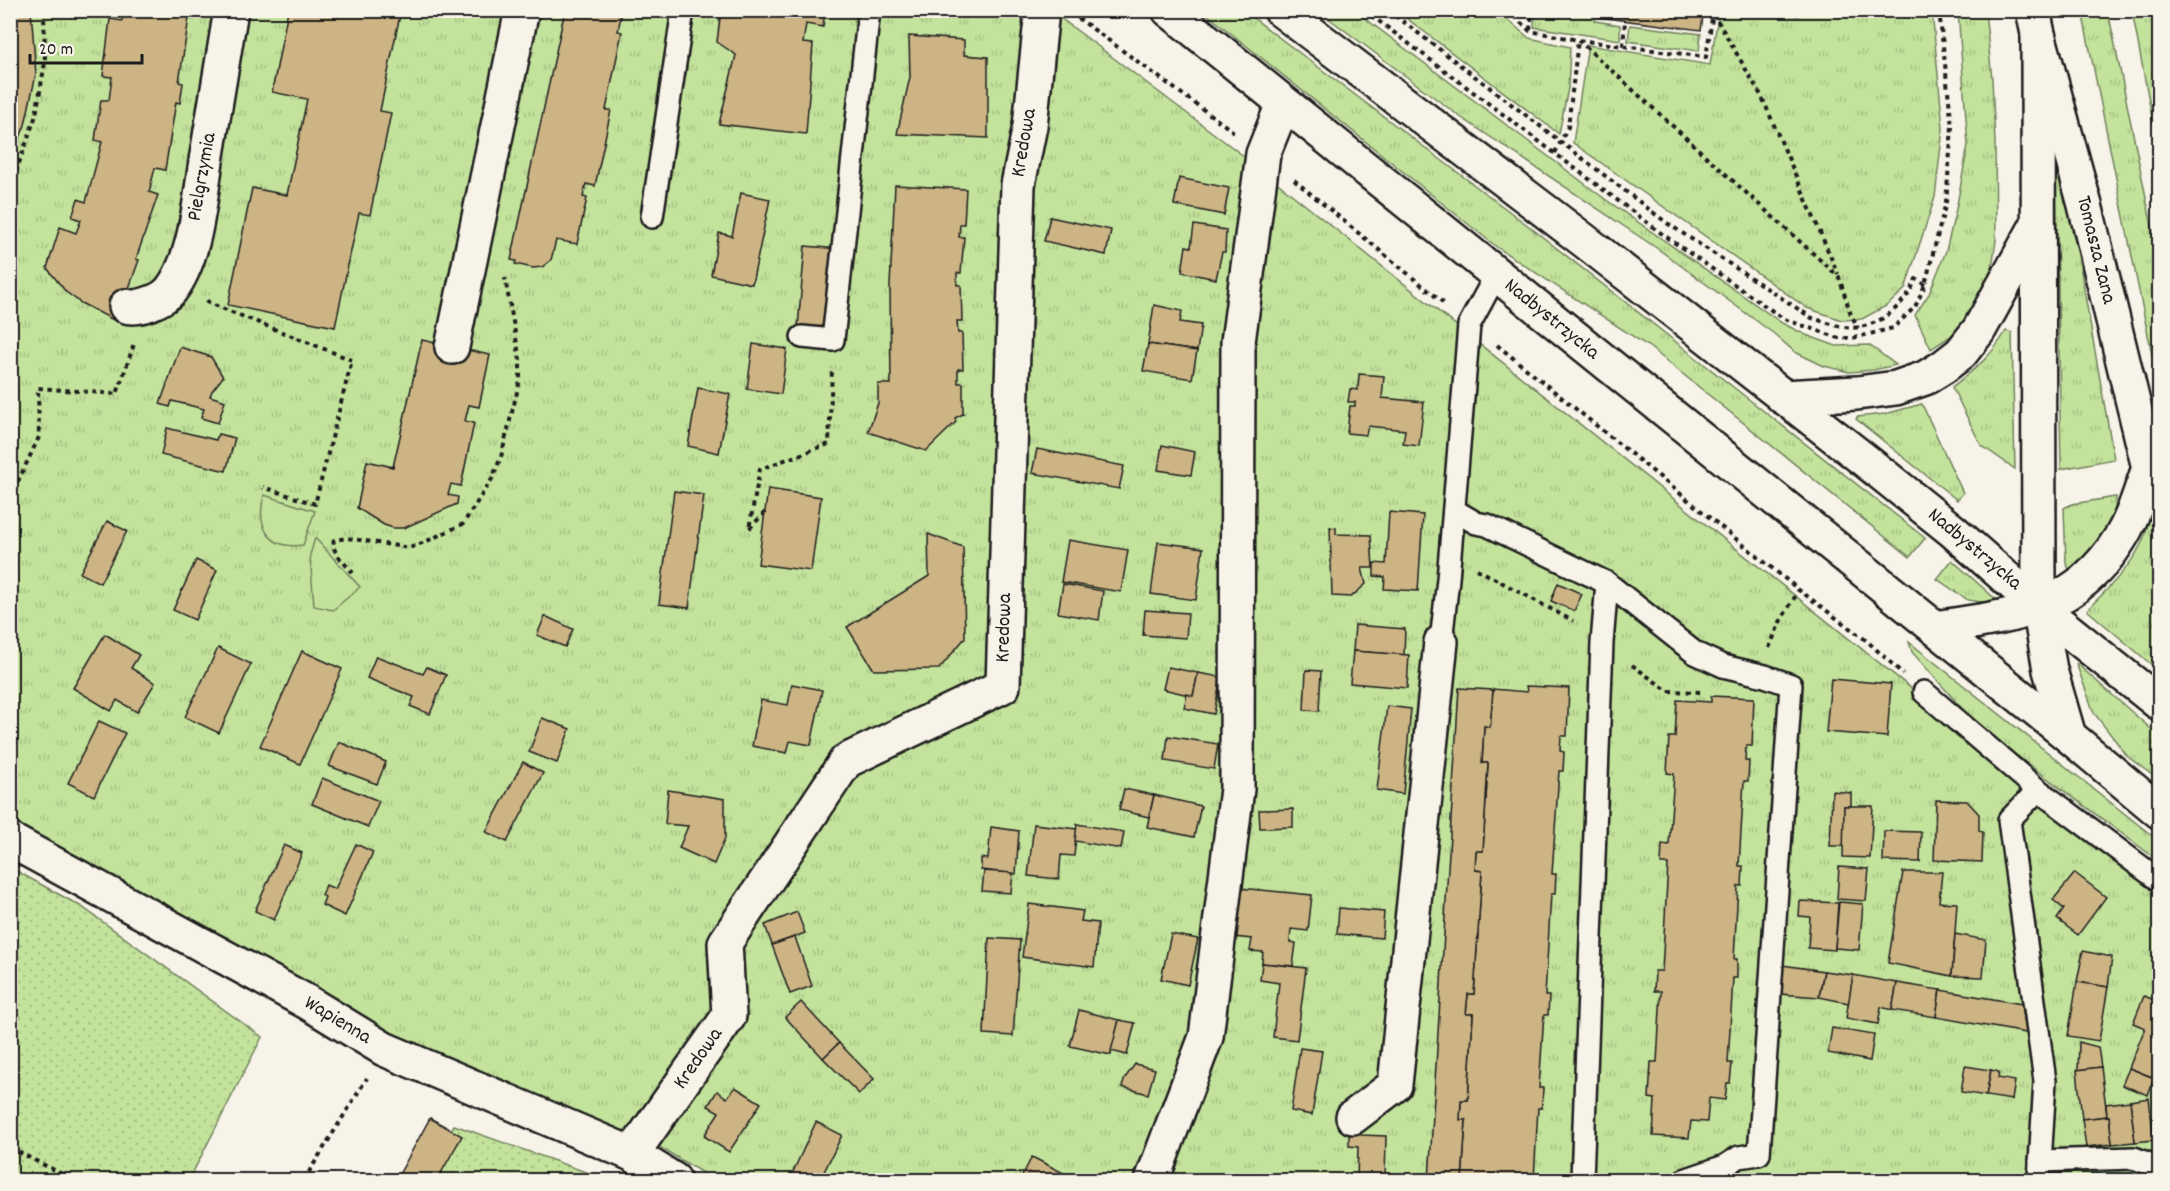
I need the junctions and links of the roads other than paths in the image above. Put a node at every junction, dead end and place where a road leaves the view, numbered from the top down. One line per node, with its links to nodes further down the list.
1 (231, 10): 13 (street, Pielgrzymia)
2 (522, 10): 15 (street)
3 (683, 10): 10 (lane)
4 (868, 10): 14 (lane)
5 (1042, 10): 32 (street, Kredowa)
6 (1169, 10): 9 (street, Nadbystrzycka)
7 (1281, 10): 16 (street, Nadbystrzycka)
8 (2035, 22): 11 (street, Tomasza Zana); 17 (street, Tomasza Zana)
9 (1283, 104): 12 (street, Nadbystrzycka); 36 (street)
10 (652, 217)
11 (2037, 226): 16 (street, Tomasza Zana); 21 (street, Tomasza Zana)
12 (1496, 275): 19 (lane); 22 (street, Nadbystrzycka)
13 (136, 306)
14 (802, 337)
15 (452, 347)
16 (1783, 397): 21 (street, Nadbystrzycka)
17 (2149, 468): 18 (street, Tomasza Zana); 21 (street)
18 (2160, 498)
19 (1454, 510): 20 (lane); 23 (lane)
20 (1607, 583): 37 (lane); 38 (lane)
21 (2039, 607): 22 (street, Nadbystrzycka); 25 (street, Nadbystrzycka); 26 (street, Tomasza Zana)
22 (1935, 628): 26 (street, Nadbystrzycka)
23 (1441, 642): 31 (street)
24 (1924, 692): 27 (lane)
25 (2160, 704)
26 (2069, 736): 28 (street, Nadbystrzycka)
27 (2038, 790): 30 (lane); 34 (lane)
28 (2160, 812)
29 (10, 840): 32 (street, Wapienna)
30 (2160, 881)
31 (1353, 1117)
32 (632, 1154): 35 (street, Wapienna)
33 (2160, 1168): 34 (lane)
34 (2040, 1171)
35 (674, 1180)
36 (1152, 1180)
37 (1582, 1180)
38 (1684, 1180)

